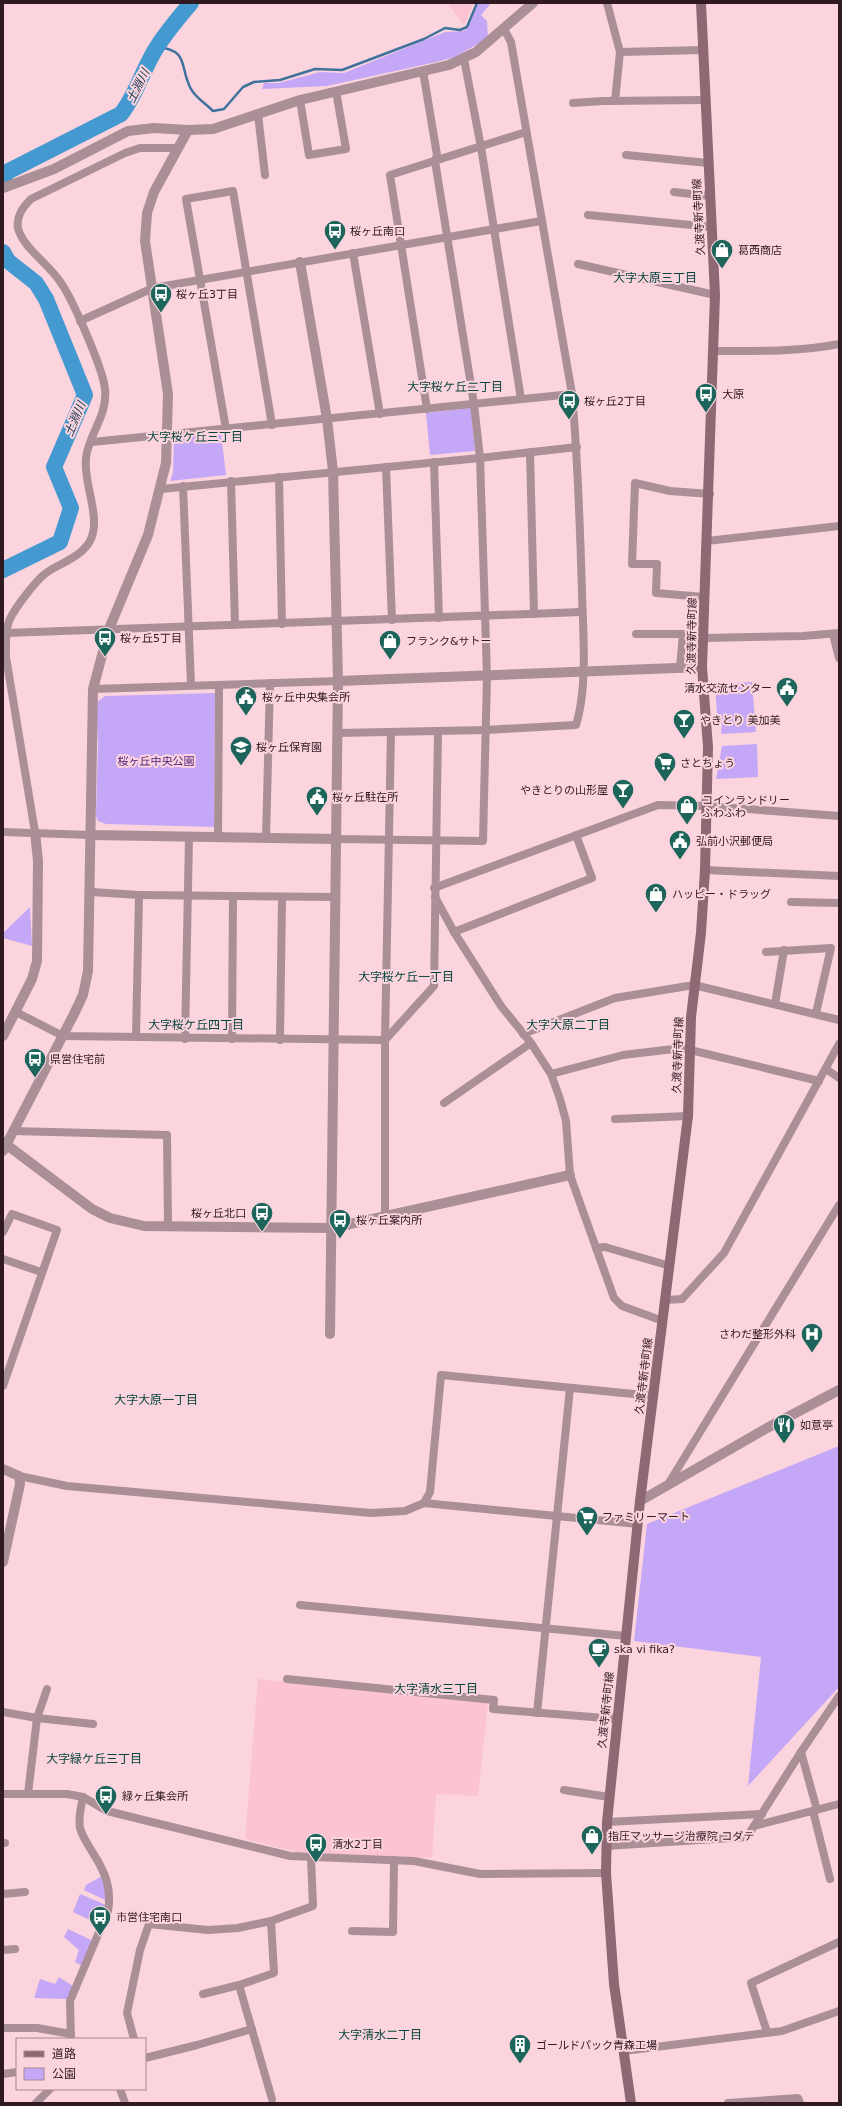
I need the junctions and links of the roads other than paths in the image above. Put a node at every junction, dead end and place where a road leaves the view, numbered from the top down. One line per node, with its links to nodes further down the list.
1 (533, 3): 4 (street)
2 (607, 3): 6 (street)
3 (701, 3): 5 (main road, 久渡寺新寺町線)
4 (504, 29): 7 (street); 16 (street)
5 (704, 50): 6 (street); 11 (main road, 久渡寺新寺町線)
6 (620, 52): 12 (street)
7 (464, 59): 8 (street); 17 (street)
8 (423, 71): 9 (street); 20 (street)
9 (336, 91): 10 (street); 10 (street)
10 (300, 100): 14 (street)
11 (706, 100): 12 (street); 21 (main road, 久渡寺新寺町線)
12 (615, 101): 13 (street)
13 (573, 103)
14 (258, 114): 15 (street); 22 (street)
15 (188, 130): 18 (street); 23 (street)
16 (526, 132): 17 (street); 27 (street)
17 (481, 147): 20 (street); 29 (street)
18 (177, 148): 37 (street); 39 (street)
19 (626, 155): 21 (street)
20 (435, 161): 30 (street); 31 (street)
21 (708, 162): 25 (main road, 久渡寺新寺町線)
22 (265, 176)
23 (6, 187)
24 (674, 192): 25 (street)
25 (710, 196): 28 (main road, 久渡寺新寺町線)
26 (588, 215): 28 (street)
27 (541, 221): 29 (street); 42 (street)
28 (712, 227): 38 (main road, 久渡寺新寺町線)
29 (493, 229): 30 (street); 43 (street)
30 (446, 237): 31 (street); 44 (street)
31 (400, 245): 32 (street); 45 (street)
32 (353, 253): 33 (street); 46 (street)
33 (300, 262): 35 (street); 47 (street)
34 (578, 264): 38 (street)
35 (247, 272): 36 (street); 36 (street); 48 (street)
36 (200, 280): 37 (street); 49 (street)
37 (153, 288): 39 (street); 50 (street)
38 (715, 295): 41 (main road, 久渡寺新寺町線)
39 (80, 321): 51 (street)
40 (839, 344): 41 (street)
41 (714, 351): 62 (main road, 久渡寺新寺町線)
42 (572, 394): 43 (street); 52 (street)
43 (522, 399): 44 (street)
44 (474, 404): 45 (street); 54 (street)
45 (427, 409): 46 (street)
46 (380, 414): 47 (street)
47 (327, 419): 48 (street); 57 (street)
48 (272, 425): 49 (street)
49 (226, 429): 50 (street)
50 (168, 435): 51 (street); 61 (street)
51 (92, 442): 76 (street)
52 (577, 447): 53 (street); 66 (street)
53 (530, 452): 54 (street); 67 (street)
54 (480, 458): 55 (street); 68 (street)
55 (434, 462): 56 (street); 69 (street)
56 (386, 467): 57 (street); 70 (street)
57 (333, 471): 58 (street); 71 (street)
58 (279, 477): 59 (street); 72 (street)
59 (231, 482): 60 (street); 73 (street)
60 (183, 486): 61 (street); 74 (street)
61 (161, 489): 75 (street)
62 (710, 494): 64 (main road, 久渡寺新寺町線); 65 (street)
63 (839, 526): 64 (street)
64 (707, 540): 65 (main road, 久渡寺新寺町線)
65 (704, 597): 79 (main road, 久渡寺新寺町線)
66 (582, 612): 67 (street); 83 (street)
67 (534, 614): 68 (street)
68 (486, 616): 69 (street); 84 (street)
69 (439, 618): 70 (street)
70 (392, 620): 71 (street)
71 (337, 622): 72 (street); 85 (street)
72 (282, 624): 73 (street)
73 (236, 625): 74 (street)
74 (188, 627): 75 (street); 87 (street)
75 (109, 629): 76 (street); 89 (street)
76 (6, 633): 97 (street)
77 (836, 633): 79 (street); 80 (street)
78 (636, 634): 82 (street)
79 (703, 638): 81 (main road, 久渡寺新寺町線)
80 (839, 658)
81 (702, 667): 82 (street); 94 (main road, 久渡寺新寺町線)
82 (680, 668): 83 (street)
83 (583, 672): 84 (street); 90 (street)
84 (487, 676): 85 (street); 90 (street)
85 (338, 681): 86 (street); 93 (street)
86 (270, 683): 88 (street); 102 (street)
87 (190, 685): 88 (street); 89 (street)
88 (219, 685): 101 (street)
89 (93, 689): 98 (street)
90 (485, 730): 91 (street); 105 (street)
91 (438, 731): 92 (street); 105 (street)
92 (391, 732): 93 (street); 104 (street)
93 (338, 733): 103 (street)
94 (708, 806): 95 (street); 99 (street); 106 (main road, 久渡寺新寺町線)
95 (839, 816)
96 (3, 832): 97 (street)
97 (35, 832): 98 (street); 122 (street)
98 (91, 835): 100 (street); 108 (street)
99 (576, 836): 109 (street); 117 (street)
100 (188, 837): 101 (street); 111 (street)
101 (218, 837): 102 (street)
102 (266, 838): 103 (street)
103 (337, 839): 104 (street); 113 (street)
104 (389, 839): 105 (street); 133 (street)
105 (435, 840): 109 (street)
106 (705, 870): 107 (street); 120 (main road, 久渡寺新寺町線)
107 (839, 876)
108 (91, 892): 110 (street); 127 (street)
109 (434, 892): 117 (street); 133 (street)
110 (139, 895): 111 (street); 128 (street)
111 (186, 897): 112 (street); 129 (street)
112 (233, 897): 114 (street); 130 (street)
113 (335, 897): 114 (street); 132 (street)
114 (282, 898): 131 (street)
115 (791, 902): 116 (street)
116 (839, 902)
117 (454, 932): 125 (street)
118 (784, 950): 119 (street); 121 (street); 123 (street)
119 (766, 952)
120 (694, 985): 121 (street); 125 (street); 136 (main road, 久渡寺新寺町線)
121 (775, 1004): 123 (street)
122 (16, 1012): 126 (street); 127 (street)
123 (816, 1013): 124 (street)
124 (839, 1020)
125 (523, 1034): 134 (street)
126 (3, 1036)
127 (63, 1036): 128 (street); 144 (street)
128 (136, 1037): 129 (street)
129 (185, 1039): 130 (street)
130 (232, 1039): 131 (street)
131 (280, 1040): 132 (street)
132 (334, 1040): 133 (street); 150 (street)
133 (385, 1040): 148 (street)
134 (531, 1043): 138 (street); 141 (street)
135 (839, 1044): 137 (street)
136 (690, 1050): 138 (street); 140 (street); 142 (main road, 久渡寺新寺町線)
137 (826, 1069): 139 (street); 140 (street)
138 (551, 1074): 146 (street)
139 (839, 1078)
140 (819, 1081): 156 (street)
141 (444, 1102)
142 (688, 1116): 143 (street); 154 (main road, 久渡寺新寺町線)
143 (615, 1119)
144 (13, 1131): 145 (street); 149 (street)
145 (4, 1146): 149 (street)
146 (570, 1175): 148 (street); 152 (street)
147 (839, 1205): 165 (street)
148 (385, 1216): 150 (street)
149 (168, 1227): 150 (street)
150 (332, 1228): 158 (street)
151 (3, 1232): 155 (street)
152 (596, 1248): 154 (street); 157 (street)
153 (3, 1259): 155 (street)
154 (670, 1266): 156 (main road, 久渡寺新寺町線)
155 (41, 1272): 159 (street)
156 (666, 1300): 157 (main road, 久渡寺新寺町線)
157 (663, 1321): 162 (main road, 久渡寺新寺町線)
158 (330, 1334)
159 (3, 1386)
160 (570, 1388): 162 (street); 167 (street); 168 (street)
161 (839, 1390): 165 (street)
162 (654, 1396): 166 (main road, 久渡寺新寺町線)
163 (3, 1469): 164 (street)
164 (19, 1476): 167 (street); 170 (street)
165 (666, 1487): 166 (street)
166 (640, 1501): 169 (main road, 久渡寺新寺町線)
167 (424, 1503): 168 (street)
168 (557, 1516): 169 (street); 172 (street)
169 (638, 1524): 173 (main road, 久渡寺新寺町線)
170 (4, 1558)
171 (300, 1605): 172 (street)
172 (546, 1628): 173 (street); 178 (street)
173 (626, 1636): 180 (main road, 久渡寺新寺町線)
174 (287, 1679): 178 (street)
175 (47, 1689): 179 (street)
176 (839, 1696): 182 (street)
177 (3, 1712): 179 (street)
178 (537, 1713): 180 (street)
179 (37, 1718): 181 (street); 185 (street)
180 (617, 1719): 187 (main road, 久渡寺新寺町線)
181 (93, 1724)
182 (801, 1752): 189 (street); 190 (street)
183 (564, 1790): 187 (street)
184 (3, 1794): 185 (street)
185 (28, 1794): 186 (street)
186 (83, 1797): 194 (street); 211 (street)
187 (609, 1798): 191 (main road, 久渡寺新寺町線)
188 (839, 1804): 189 (street)
189 (815, 1811): 192 (street); 197 (street)
190 (762, 1814): 191 (street); 192 (street)
191 (607, 1822): 193 (main road, 久渡寺新寺町線)
192 (754, 1826): 193 (street)
193 (606, 1846): 196 (main road, 久渡寺新寺町線)
194 (311, 1858): 195 (street); 200 (street)
195 (394, 1860): 196 (street); 201 (street)
196 (606, 1873): 213 (main road, 久渡寺新寺町線)
197 (830, 1880)
198 (25, 1892): 199 (street)
199 (3, 1894)
200 (271, 1921): 205 (street); 212 (street)
201 (352, 1931)
202 (839, 1942): 210 (street)
203 (15, 1949): 204 (street)
204 (3, 1950)
205 (239, 1985): 206 (street); 209 (street)
206 (203, 1994)
207 (839, 2011): 210 (street)
208 (3, 2028): 211 (street)
209 (252, 2029): 214 (street); 219 (street)
210 (767, 2032): 213 (street)
211 (70, 2036)
212 (134, 2038)
213 (624, 2051): 222 (main road, 久渡寺新寺町線)
214 (146, 2058)
215 (16, 2072): 216 (street)
216 (3, 2074)
217 (49, 2090): 220 (street)
218 (120, 2090): 221 (street)
219 (272, 2099)
220 (36, 2103)
221 (125, 2103)
222 (631, 2103)
223 (728, 2103): 224 (street)
224 (800, 2103)

